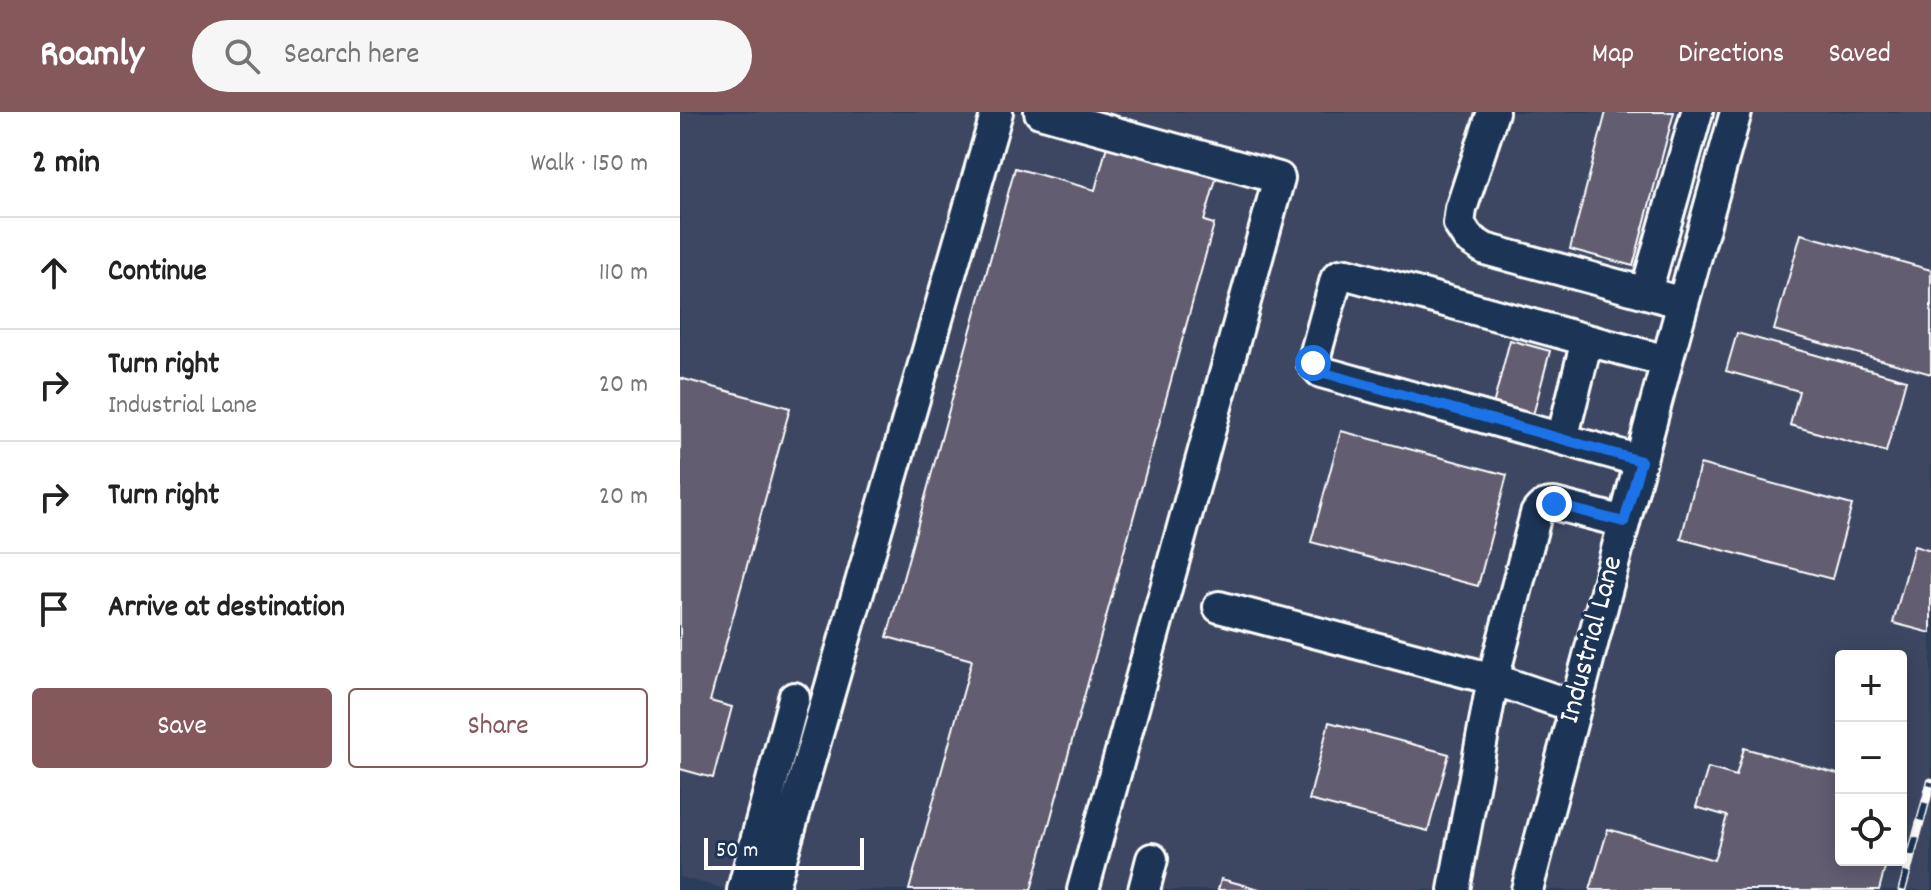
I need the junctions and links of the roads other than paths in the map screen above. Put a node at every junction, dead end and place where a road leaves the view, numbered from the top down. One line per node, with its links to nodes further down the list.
1 (997, 112): 21 (street)
2 (1040, 112): 22 (street)
3 (1493, 112): 8 (street)
4 (1697, 112): 6 (street)
5 (1736, 112): 7 (street, Industrial Lane)
6 (1682, 164): 7 (street); 8 (street)
7 (1719, 174): 9 (street, Industrial Lane)
8 (1646, 292): 9 (street)
9 (1683, 303): 11 (street, Industrial Lane)
10 (1587, 340): 11 (street); 12 (street); 12 (street)
11 (1667, 361): 13 (street, Industrial Lane)
12 (1562, 439): 13 (street)
13 (1641, 461): 14 (street, Industrial Lane)
14 (1624, 522): 16 (street); 18 (street, Industrial Lane)
15 (1219, 607): 16 (street)
16 (1493, 679): 18 (street); 24 (street)
17 (794, 698): 20 (street)
18 (1576, 707): 25 (street, Industrial Lane)
19 (1152, 859): 23 (street)
20 (743, 890)
21 (772, 890)
22 (1083, 890)
23 (1144, 890)
24 (1454, 890)
25 (1527, 890)

